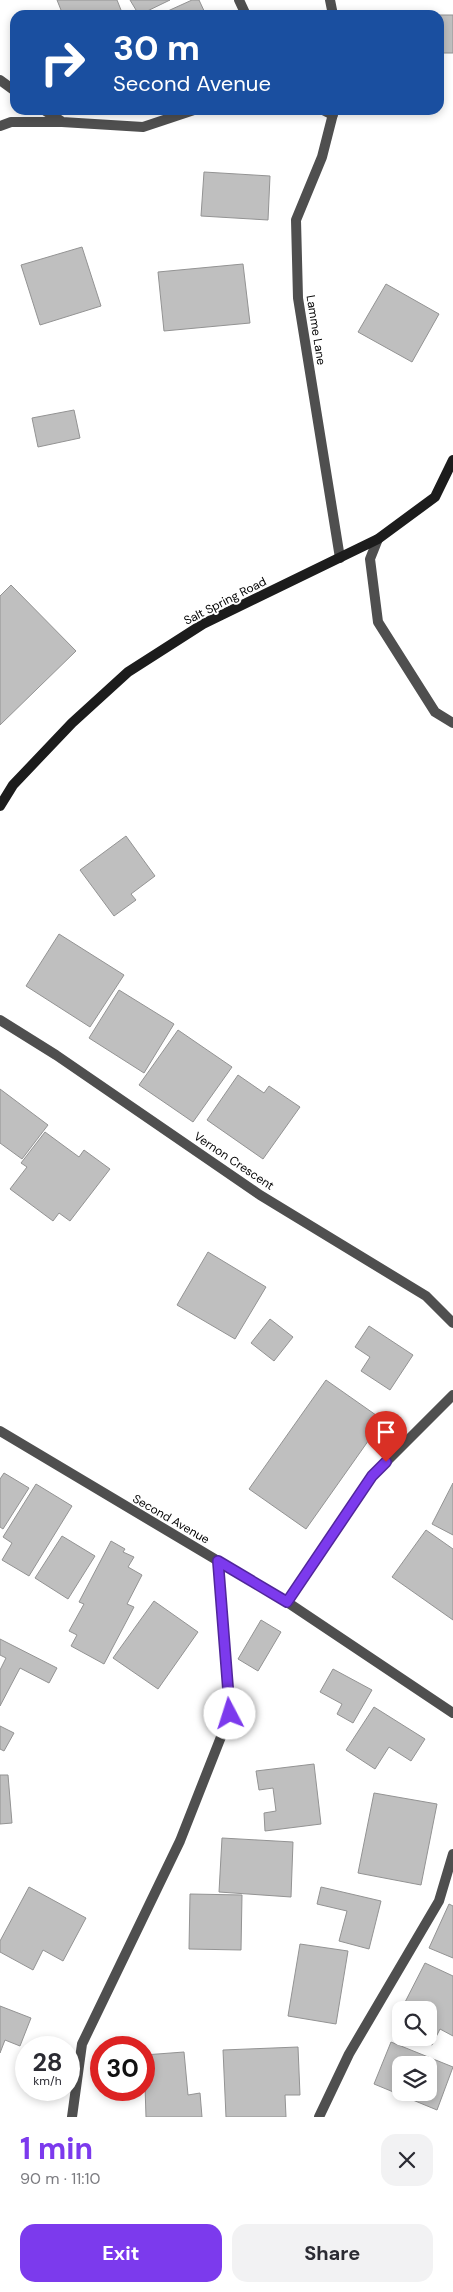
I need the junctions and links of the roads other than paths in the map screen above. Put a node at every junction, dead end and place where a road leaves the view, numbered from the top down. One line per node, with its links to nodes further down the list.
1 (52, 115): 4 (street)
2 (180, 115): 4 (street)
3 (333, 115): 8 (street, Lamme Lane)
4 (62, 122): 5 (street)
5 (0, 126)
6 (453, 460): 7 (street, Salt Spring Road)
7 (378, 539): 8 (street, Salt Spring Road); 9 (street)
8 (340, 558): 10 (street, Salt Spring Road)
9 (453, 723)
10 (0, 806)
11 (0, 1020): 12 (street, Vernon Crescent)
12 (453, 1323)
13 (453, 1395): 16 (street)
14 (0, 1431): 15 (street, Second Avenue)
15 (218, 1561): 16 (street, Second Avenue); 19 (street)
16 (287, 1602): 17 (street, Second Avenue)
17 (453, 1713)
18 (453, 1854): 20 (street)
19 (72, 2117)
20 (319, 2117)

